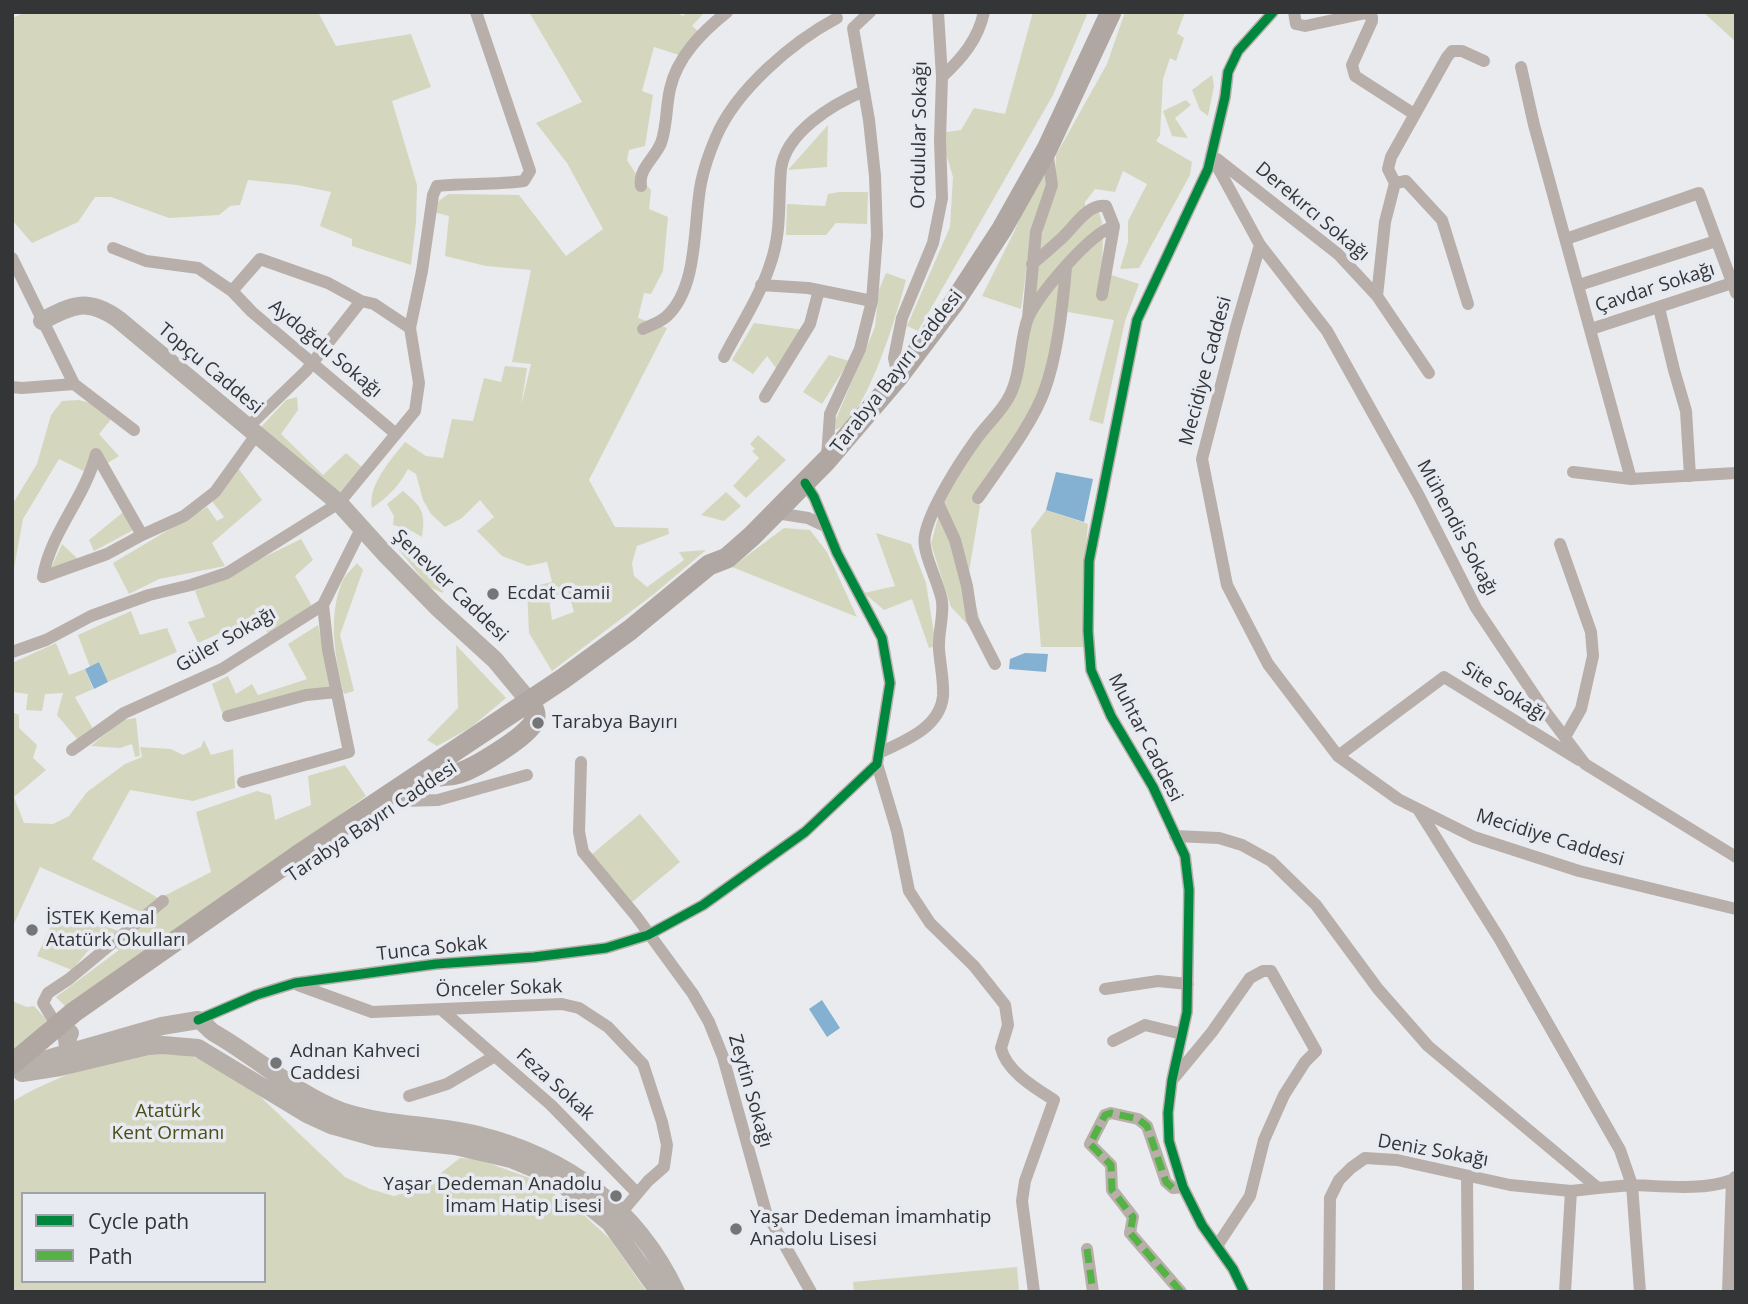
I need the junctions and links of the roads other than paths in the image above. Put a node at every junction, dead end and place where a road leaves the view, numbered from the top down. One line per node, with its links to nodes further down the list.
1 (475, 12): 41 (street)
2 (727, 12): 19 (street)
3 (870, 12): 10 (street)
4 (938, 12): 13 (street, Ordulular Sokağı)
5 (984, 12): 13 (street)
6 (1111, 12): 16 (main road, Tarabya Bayırı Caddesi)
7 (1273, 12): 17 (street, Muhtar Caddesi)
8 (1294, 12): 15 (street)
9 (832, 15): 10 (street); 42 (street)
10 (853, 28): 14 (street)
11 (1484, 61): 15 (street)
12 (1521, 67): 21 (street)
13 (942, 77): 47 (street, Ordulular Sokağı)
14 (864, 91): 28 (street); 36 (street)
15 (1414, 114): 18 (street)
16 (1047, 149): 26 (street, Tunca Sokak); 47 (main road, Tarabya Bayırı Caddesi)
17 (1211, 155): 23 (street, Mühendis Sokağı); 34 (street, Derekırcı Sokağı); 84 (street, Muhtar Caddesi)
18 (1395, 183): 34 (street); 37 (street)
19 (641, 186)
20 (1114, 226): 26 (street); 27 (street); 33 (street)
21 (1566, 239): 22 (street); 29 (street)
22 (1716, 241): 29 (street); 30 (street)
23 (1260, 245): 74 (street, Mühendis Sokağı); 76 (street, Mecidiye Caddesi)
24 (113, 248): 31 (street, Aydoğdu Sokağı)
25 (12, 258): 40 (street)
26 (1032, 264): 39 (street, Tunca Sokak)
27 (1066, 267): 39 (street); 60 (street)
28 (761, 285): 32 (street); 44 (street)
29 (1578, 285): 43 (street)
30 (1734, 288): 38 (street, Çavdar Sokağı)
31 (232, 290): 35 (street); 45 (street, Aydoğdu Sokağı)
32 (819, 290): 36 (street); 50 (street)
33 (1102, 295)
34 (1377, 296): 46 (street, Derekırcı Sokağı)
35 (361, 301): 41 (street); 45 (street)
36 (872, 301): 54 (street)
37 (1468, 304)
38 (1658, 308): 43 (street, Çavdar Sokağı); 57 (street)
39 (1028, 318): 62 (street, Tunca Sokak)
40 (42, 321): 48 (street); 52 (main road, Topçu Caddesi)
41 (410, 328): 53 (street)
42 (643, 329)
43 (1591, 329): 58 (street)
44 (724, 357)
45 (312, 363): 52 (street); 53 (street, Aydoğdu Sokağı)
46 (1429, 373)
47 (898, 377): 54 (main road, Tarabya Bayırı Caddesi)
48 (74, 384): 49 (street); 51 (street)
49 (12, 387)
50 (765, 397)
51 (134, 430)
52 (252, 432): 61 (main road, Topçu Caddesi); 66 (street)
53 (396, 434): 61 (street)
54 (827, 460): 59 (main road, Tarabya Bayırı Caddesi)
55 (1573, 472): 58 (street)
56 (1736, 473): 57 (street)
57 (1690, 476): 58 (street)
58 (1631, 479)
59 (806, 483): 63 (main road, Tarabya Bayırı Caddesi); 64 (street)
60 (978, 498)
61 (339, 503): 65 (main road, Şenevler Caddesi); 69 (street)
62 (938, 503): 70 (street); 77 (street, Tunca Sokak)
63 (776, 513): 64 (street); 72 (main road, Tarabya Bayırı Caddesi)
64 (825, 526): 77 (street)
65 (362, 527): 68 (street); 72 (main road, Şenevler Caddesi)
66 (142, 535): 66 (street)
67 (1560, 544): 74 (street)
68 (323, 606): 71 (street); 75 (street, Güler Sokağı)
69 (12, 652)
70 (996, 664)
71 (337, 692): 73 (street); 81 (street)
72 (532, 706): 82 (main road, Tarabya Bayırı Caddesi); 95 (main road, Tarabya Bayırı Caddesi)
73 (228, 716)
74 (1565, 737): 79 (street, Mühendis Sokağı)
75 (72, 750)
76 (1338, 756): 79 (street, Site Sokağı); 83 (street, Mecidiye Caddesi)
77 (878, 759): 88 (street, Tunca Sokak); 115 (street)
78 (581, 762): 88 (street, Zeytin Sokağı)
79 (1585, 764): 85 (street, Mühendis Sokağı)
80 (527, 775): 82 (street)
81 (243, 782)
82 (401, 801): 95 (main road, Tarabya Bayırı Caddesi)
83 (1418, 809): 87 (street, Mecidiye Caddesi); 104 (street)
84 (1175, 836): 90 (street, Muhtar Caddesi); 106 (street)
85 (1734, 851)
86 (163, 901): 95 (street)
87 (1736, 909)
88 (648, 935): 89 (street, Tunca Sokak); 114 (street, Zeytin Sokağı)
89 (295, 984): 92 (street, Önceler Sokak); 93 (street, Tunca Sokak)
90 (1188, 984): 91 (street); 94 (street, Muhtar Caddesi)
91 (1105, 989)
92 (442, 1010): 98 (street, Feza Sokak); 108 (street, Önceler Sokak)
93 (201, 1025): 95 (main road); 97 (main road); 97 (main road); 109 (main road)
94 (1182, 1034): 96 (street); 100 (street, Muhtar Caddesi)
95 (69, 1036): 99 (main road, Tarabya Bayırı Caddesi); 99 (main road)
96 (1113, 1041)
97 (193, 1047): 99 (main road); 112 (main road)
98 (495, 1056): 101 (street); 108 (street, Feza Sokak)
99 (18, 1069)
100 (1172, 1080): 105 (street, Muhtar Caddesi); 110 (street)
101 (410, 1096)
102 (1467, 1177): 107 (street, Deniz Sokağı); 119 (street, Deniz Sokağı); 120 (street)
103 (1734, 1178): 104 (street, Deniz Sokağı); 123 (street)
104 (1632, 1185): 106 (street, Deniz Sokağı); 122 (street)
105 (1182, 1187): 110 (street, Muhtar Caddesi); 117 (street)
106 (1598, 1188): 107 (street, Deniz Sokağı)
107 (1571, 1191): 121 (street)
108 (637, 1193): 109 (street, Önceler Sokak)
109 (621, 1213): 113 (main road)
110 (1217, 1247): 118 (street, Muhtar Caddesi)
111 (1087, 1249): 116 (street)
112 (659, 1292)
113 (676, 1292)
114 (811, 1292)
115 (1034, 1292)
116 (1093, 1292)
117 (1181, 1292)
118 (1244, 1292)
119 (1329, 1292)
120 (1468, 1292)
121 (1565, 1292)
122 (1640, 1292)
123 (1728, 1292)

